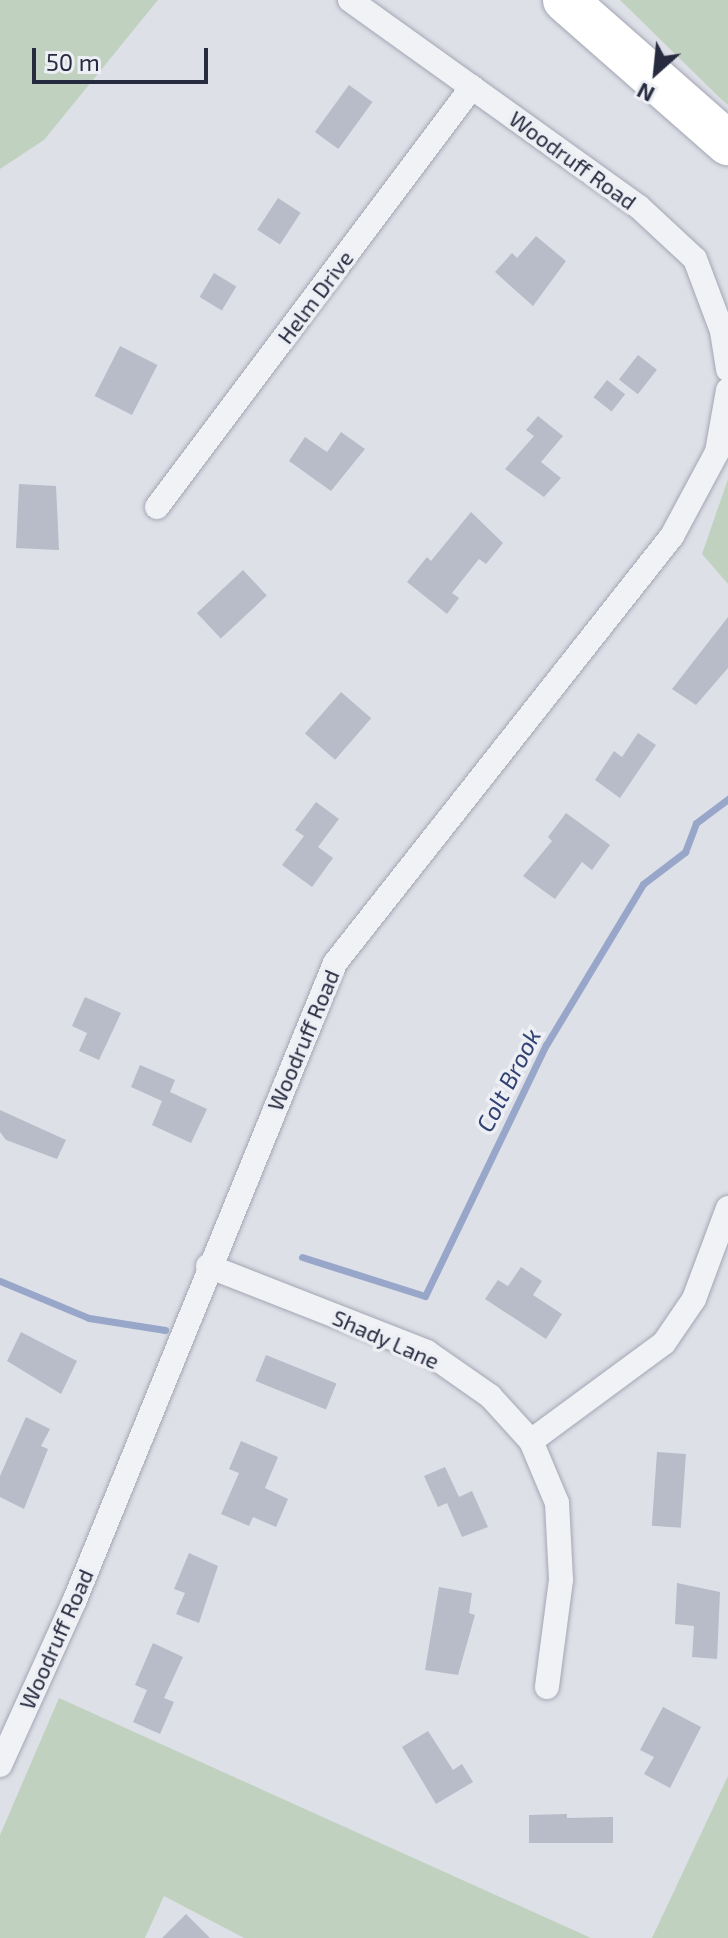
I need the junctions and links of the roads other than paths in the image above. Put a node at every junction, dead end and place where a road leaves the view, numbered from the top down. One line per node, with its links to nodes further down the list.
1 (350, 0): 3 (street, Woodruff Road)
2 (565, 0): 4 (highway)
3 (472, 87): 5 (street, Woodruff Road); 7 (street, Helm Drive)
4 (728, 143)
5 (728, 370)
6 (728, 390): 9 (street, Woodruff Road)
7 (157, 507)
8 (728, 1208): 10 (street)
9 (208, 1266): 10 (street, Shady Lane); 12 (street, Woodruff Road)
10 (531, 1441): 11 (street, Shady Lane)
11 (547, 1687)
12 (0, 1765)

